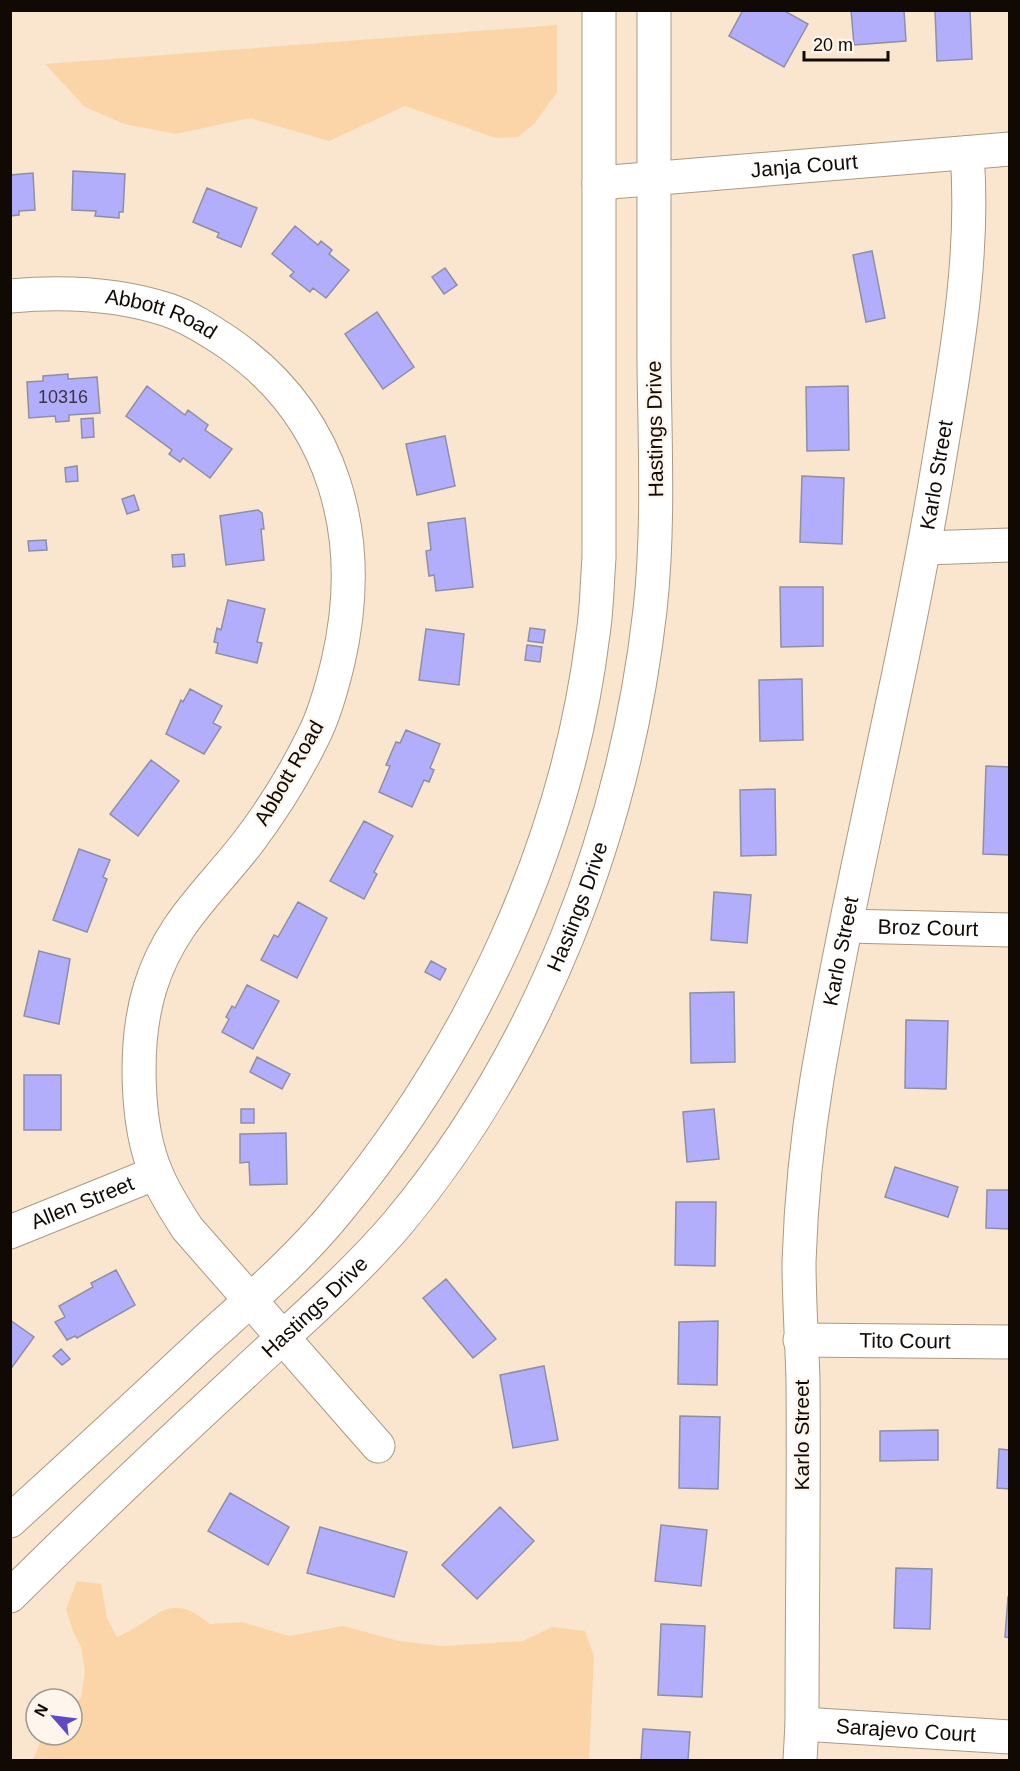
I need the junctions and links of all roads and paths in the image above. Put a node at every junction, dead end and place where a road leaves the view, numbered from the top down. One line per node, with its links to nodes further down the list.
1 (598, 10): 6 (street)
2 (654, 10): 5 (street, Hastings Drive)
3 (1010, 149): 4 (street, Janja Court)
4 (967, 153): 5 (street, Janja Court); 9 (street, Karlo Street)
5 (655, 179): 6 (street, Janja Court); 15 (street, Hastings Drive)
6 (599, 183): 14 (street)
7 (10, 296): 12 (street, Abbott Road)
8 (1010, 545): 9 (street)
9 (925, 548): 10 (street, Karlo Street)
10 (847, 926): 11 (street, Broz Court); 16 (street, Karlo Street)
11 (1010, 930)
12 (156, 1173): 13 (street, Allen Street); 14 (street, Abbott Road)
13 (10, 1232)
14 (250, 1300): 15 (street, Abbott Road); 19 (street)
15 (283, 1337): 18 (street, Abbott Road); 20 (street, Hastings Drive)
16 (800, 1340): 17 (street, Tito Court); 21 (street, Karlo Street)
17 (1010, 1342)
18 (378, 1446)
19 (10, 1521)
20 (10, 1596)
21 (802, 1724): 22 (street, Sarajevo Court); 23 (street, Karlo Street)
22 (1010, 1737)
23 (800, 1761)

